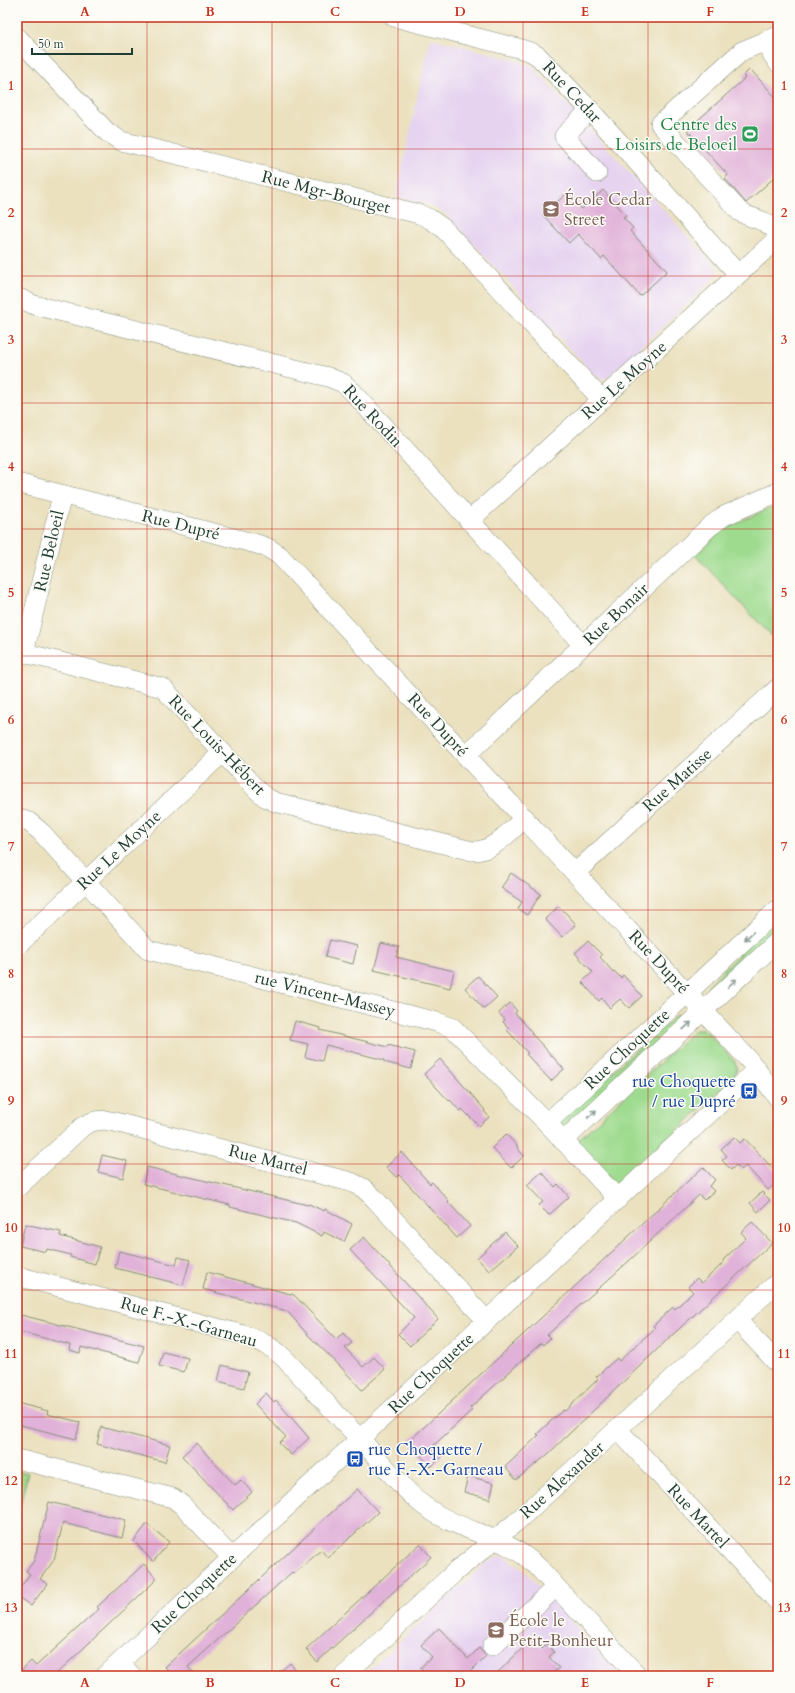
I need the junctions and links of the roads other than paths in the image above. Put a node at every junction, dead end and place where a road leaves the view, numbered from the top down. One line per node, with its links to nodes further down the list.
1 (394, 17): 5 (street, Rue Cedar)
2 (17, 37): 11 (street, Rue Mgr-Bourget)
3 (773, 38): 4 (street); 7 (street)
4 (778, 63)
5 (590, 110): 6 (street); 9 (street, Rue Cedar)
6 (597, 174)
7 (778, 233)
8 (778, 238): 9 (street, Rue Le Moyne)
9 (738, 274): 11 (street, Rue Le Moyne)
10 (17, 297): 15 (street, Rue Rodin)
11 (602, 400): 15 (street, Rue Le Moyne)
12 (17, 483): 14 (street, Rue Dupré)
13 (778, 492): 16 (street, Rue Bonair)
14 (62, 495): 17 (street, Rue Beloeil); 20 (street, Rue Dupré)
15 (469, 521): 16 (street, Rue Rodin)
16 (583, 644): 20 (street, Rue Bonair)
17 (21, 652): 19 (street, Rue Louis-Hébert)
18 (778, 688): 23 (street, Rue Matisse)
19 (222, 753): 22 (street, Rue Louis-Hébert); 24 (street, Rue Le Moyne)
20 (466, 755): 22 (street, Rue Dupré)
21 (17, 818): 24 (street, rue Vincent-Massey)
22 (525, 818): 23 (street, Rue Dupré)
23 (576, 872): 28 (street, Rue Dupré)
24 (85, 882): 27 (street, Rue Le Moyne); 32 (street, rue Vincent-Massey)
25 (778, 909): 28 (street, Rue Choquette, one-way to 28)
26 (778, 941): 29 (street, Rue Choquette, one-way to 26)
27 (17, 946)
28 (688, 993): 29 (street, Rue Dupré); 32 (street, Rue Choquette)
29 (704, 1010): 30 (street, Rue Dupré); 33 (street, Rue Choquette, one-way to 29)
30 (757, 1069): 31 (street, Rue Dupré); 35 (street, Rue Choquette)
31 (778, 1098)
32 (547, 1123): 33 (street, rue Vincent-Massey)
33 (564, 1141): 35 (street, rue Vincent-Massey)
34 (17, 1188): 39 (street, Rue Martel)
35 (618, 1199): 39 (street, Rue Choquette)
36 (17, 1276): 42 (street, Rue F.-X.-Garneau)
37 (778, 1282): 38 (street, Rue Alexander)
38 (737, 1320): 40 (street); 41 (street, Rue Alexander)
39 (487, 1322): 42 (street, Rue Choquette)
40 (778, 1364)
41 (618, 1430): 44 (street, Rue Alexander); 47 (street, Rue Martel)
42 (360, 1439): 44 (street, Rue F.-X.-Garneau); 45 (street, Rue Choquette)
43 (17, 1459): 45 (street)
44 (495, 1539): 46 (street, Rue F.-X.-Garneau); 51 (street, Rue Alexander)
45 (232, 1558): 49 (street, Rue Choquette)
46 (556, 1587): 48 (street); 52 (street, Rue F.-X.-Garneau)
47 (778, 1602)
48 (492, 1646)
49 (126, 1669): 50 (street, Rue Choquette)
50 (105, 1676)
51 (344, 1676)
52 (638, 1676)

